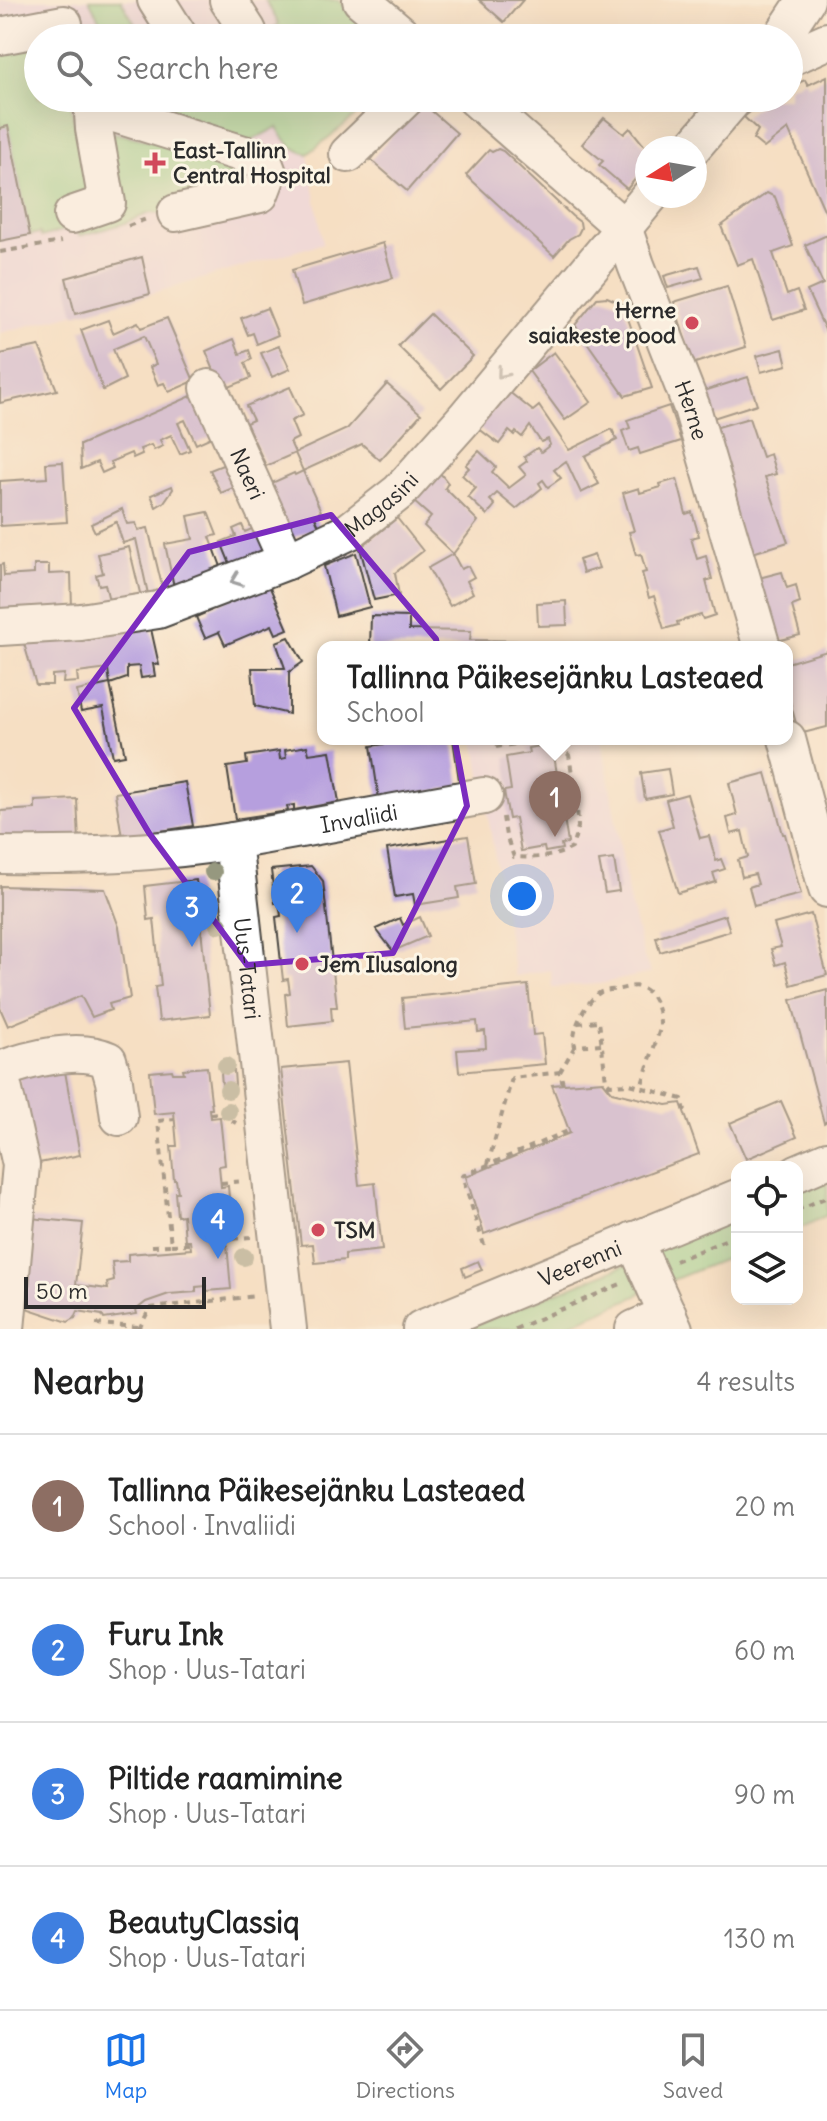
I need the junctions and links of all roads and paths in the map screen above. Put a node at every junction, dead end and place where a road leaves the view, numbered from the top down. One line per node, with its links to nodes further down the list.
1 (156, 0): 5 (street)
2 (228, 0): 6 (street)
3 (361, 0): 7 (street)
4 (806, 0): 8 (street)
5 (171, 24)
6 (243, 24)
7 (389, 24)
8 (790, 24)
9 (24, 30): 10 (street)
10 (0, 36)
11 (827, 41): 12 (street)
12 (803, 52)
13 (93, 112): 22 (street)
14 (114, 112): 21 (street)
15 (392, 112): 19 (street)
16 (491, 112): 23 (street)
17 (723, 112): 18 (street)
18 (702, 136)
19 (348, 154)
20 (640, 208): 23 (street, Magasini)
21 (176, 213)
22 (72, 215)
23 (623, 227): 25 (street, Magasini, one-way to 25); 27 (street, Herne)
24 (209, 388): 25 (street, Naeri)
25 (287, 561): 26 (street, Magasini, one-way to 26)
26 (0, 627)
27 (760, 641)
28 (509, 745): 31 (path)
29 (556, 745): 32 (path)
30 (789, 745): 33 (street)
31 (496, 747)
32 (493, 802): 34 (street, Invaliidi)
33 (820, 830): 36 (street)
34 (233, 841): 35 (street); 72 (street, Uus-Tatari)
35 (0, 855)
36 (827, 889)
37 (578, 1023): 38 (path); 39 (path); 43 (path)
38 (601, 1044): 39 (path); 43 (path)
39 (575, 1046): 41 (path)
40 (0, 1071): 46 (street); 70 (street)
41 (560, 1072): 42 (path); 51 (path)
42 (563, 1084)
43 (641, 1087): 44 (path)
44 (685, 1111)
45 (210, 1114): 48 (path)
46 (119, 1117)
47 (175, 1119): 63 (path)
48 (245, 1128)
49 (570, 1130): 51 (path)
50 (827, 1160): 52 (street)
51 (487, 1165): 64 (path)
52 (803, 1170)
53 (250, 1180): 54 (path)
54 (221, 1183)
55 (827, 1197): 57 (path)
56 (731, 1200): 61 (street, Veerenni)
57 (803, 1207)
58 (257, 1237): 60 (path)
59 (731, 1238): 66 (path)
60 (221, 1240)
61 (634, 1240): 66 (street); 73 (street, Veerenni)
62 (190, 1244): 63 (path)
63 (171, 1245): 65 (path)
64 (484, 1245)
65 (152, 1246)
66 (649, 1272): 68 (street); 74 (path)
67 (263, 1295): 71 (path)
68 (671, 1322): 75 (street)
69 (96, 1324): 71 (path)
70 (4, 1328)
71 (139, 1328)
72 (288, 1329)
73 (421, 1329)
74 (515, 1329)
75 (634, 1329)

